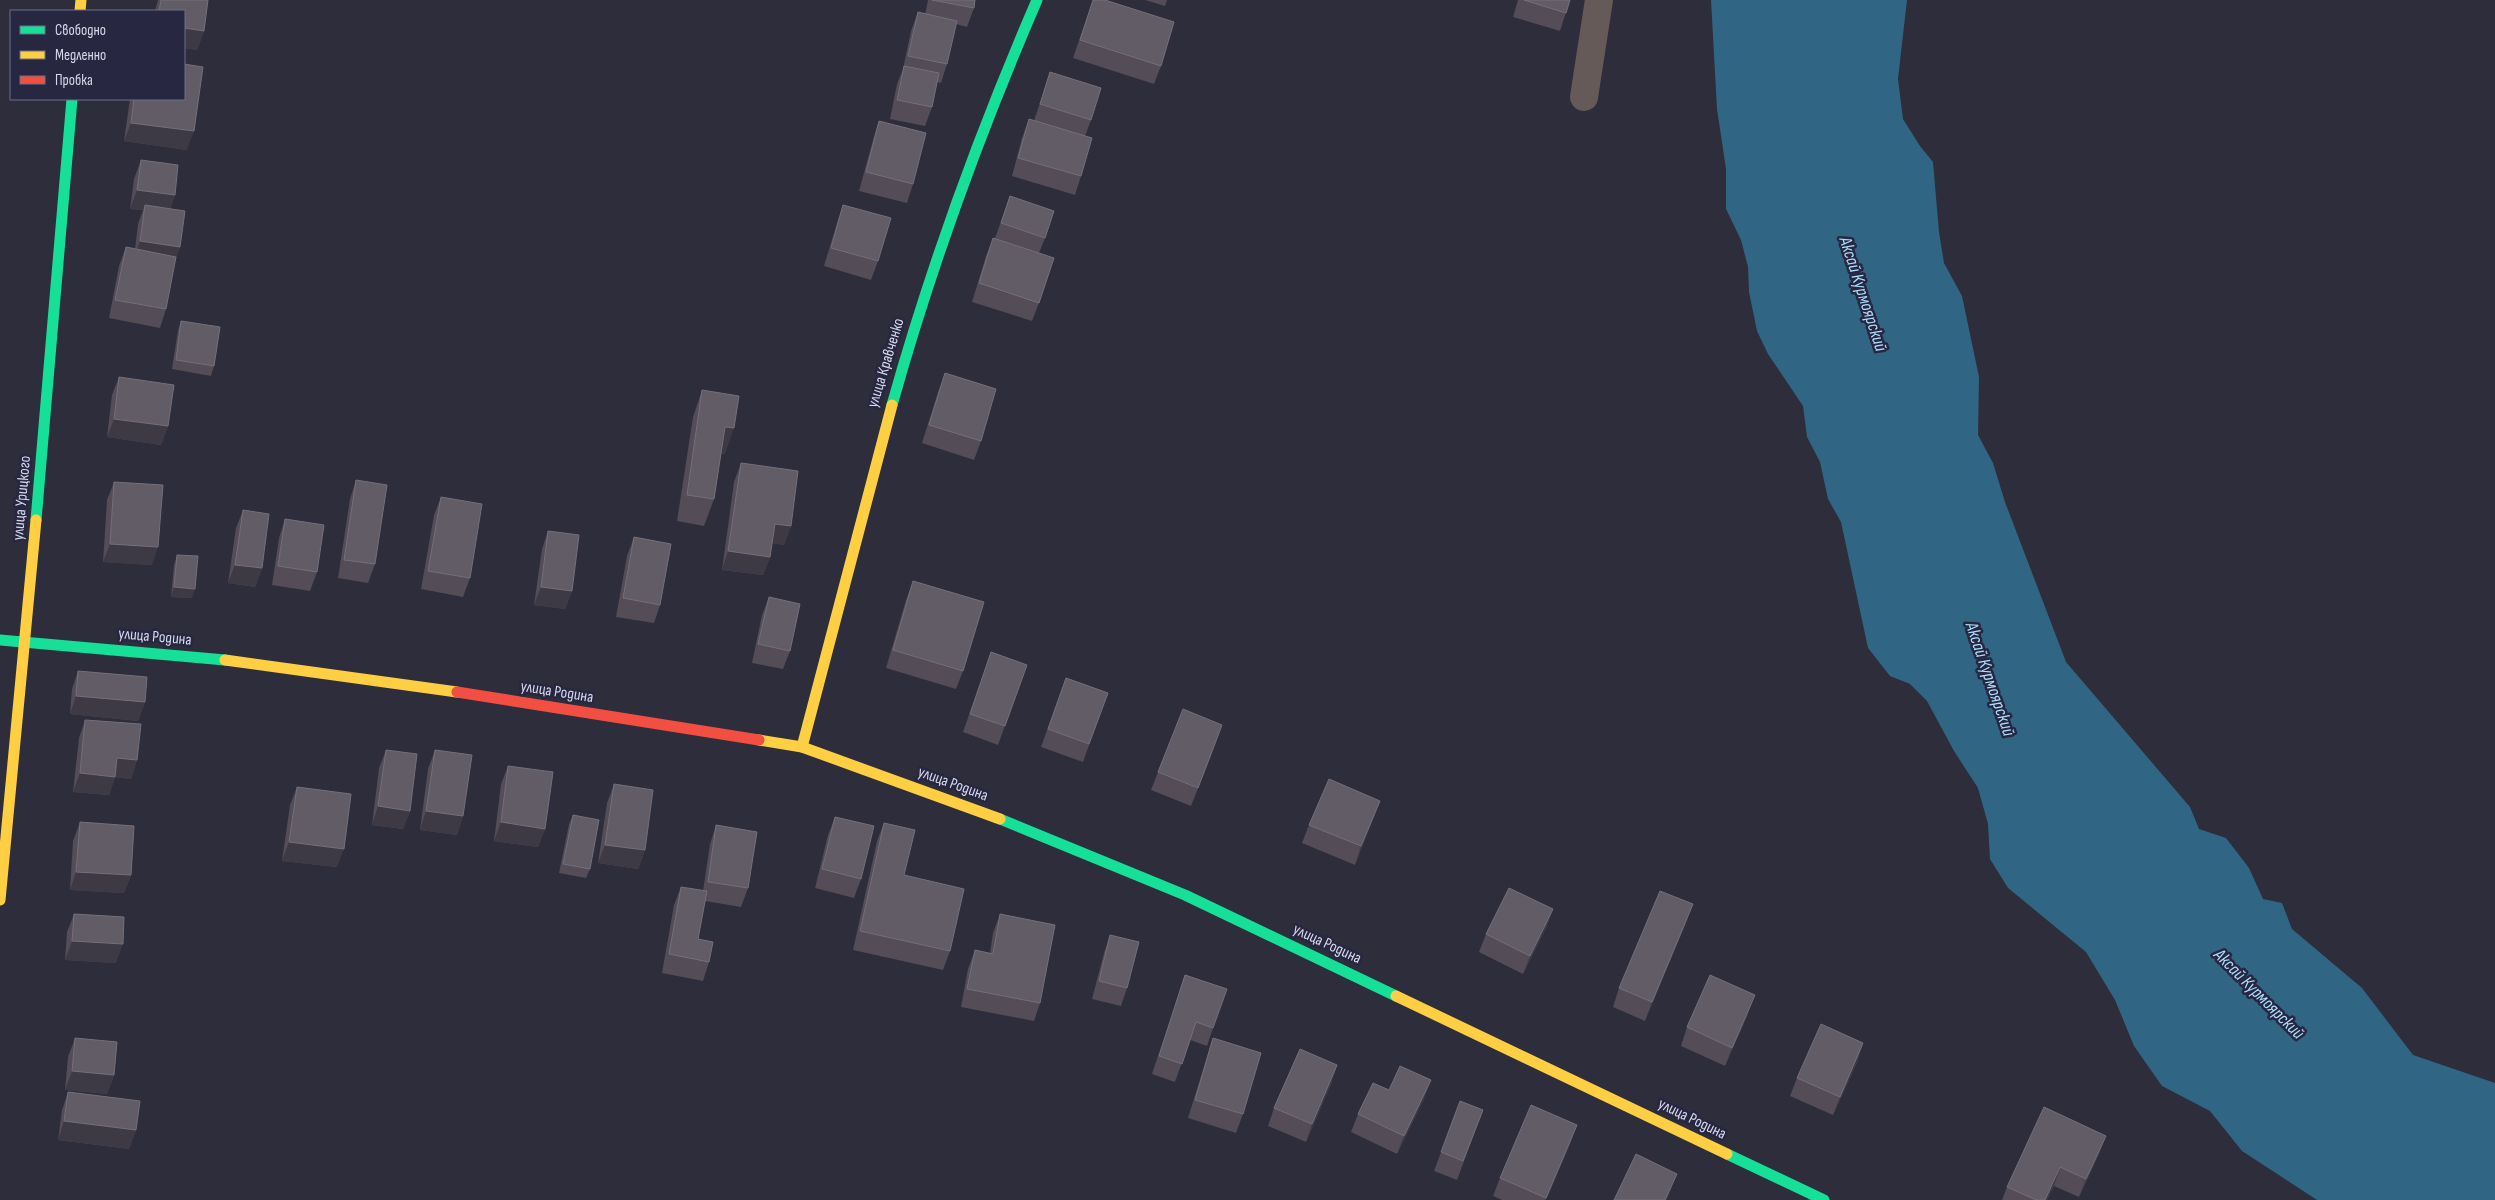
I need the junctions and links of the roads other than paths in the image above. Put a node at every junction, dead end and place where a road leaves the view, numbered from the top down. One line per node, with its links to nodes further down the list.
1 (1037, 0): 7 (street, улица Кравченко)
2 (1599, 0): 3 (street)
3 (1584, 97)
4 (72, 100): 6 (street, улица Урицкого)
5 (0, 640): 6 (street, улица Родина)
6 (26, 642): 7 (street, улица Родина); 8 (street, улица Урицкого)
7 (802, 747): 9 (street, улица Родина)
8 (0, 900)
9 (1824, 1200)

